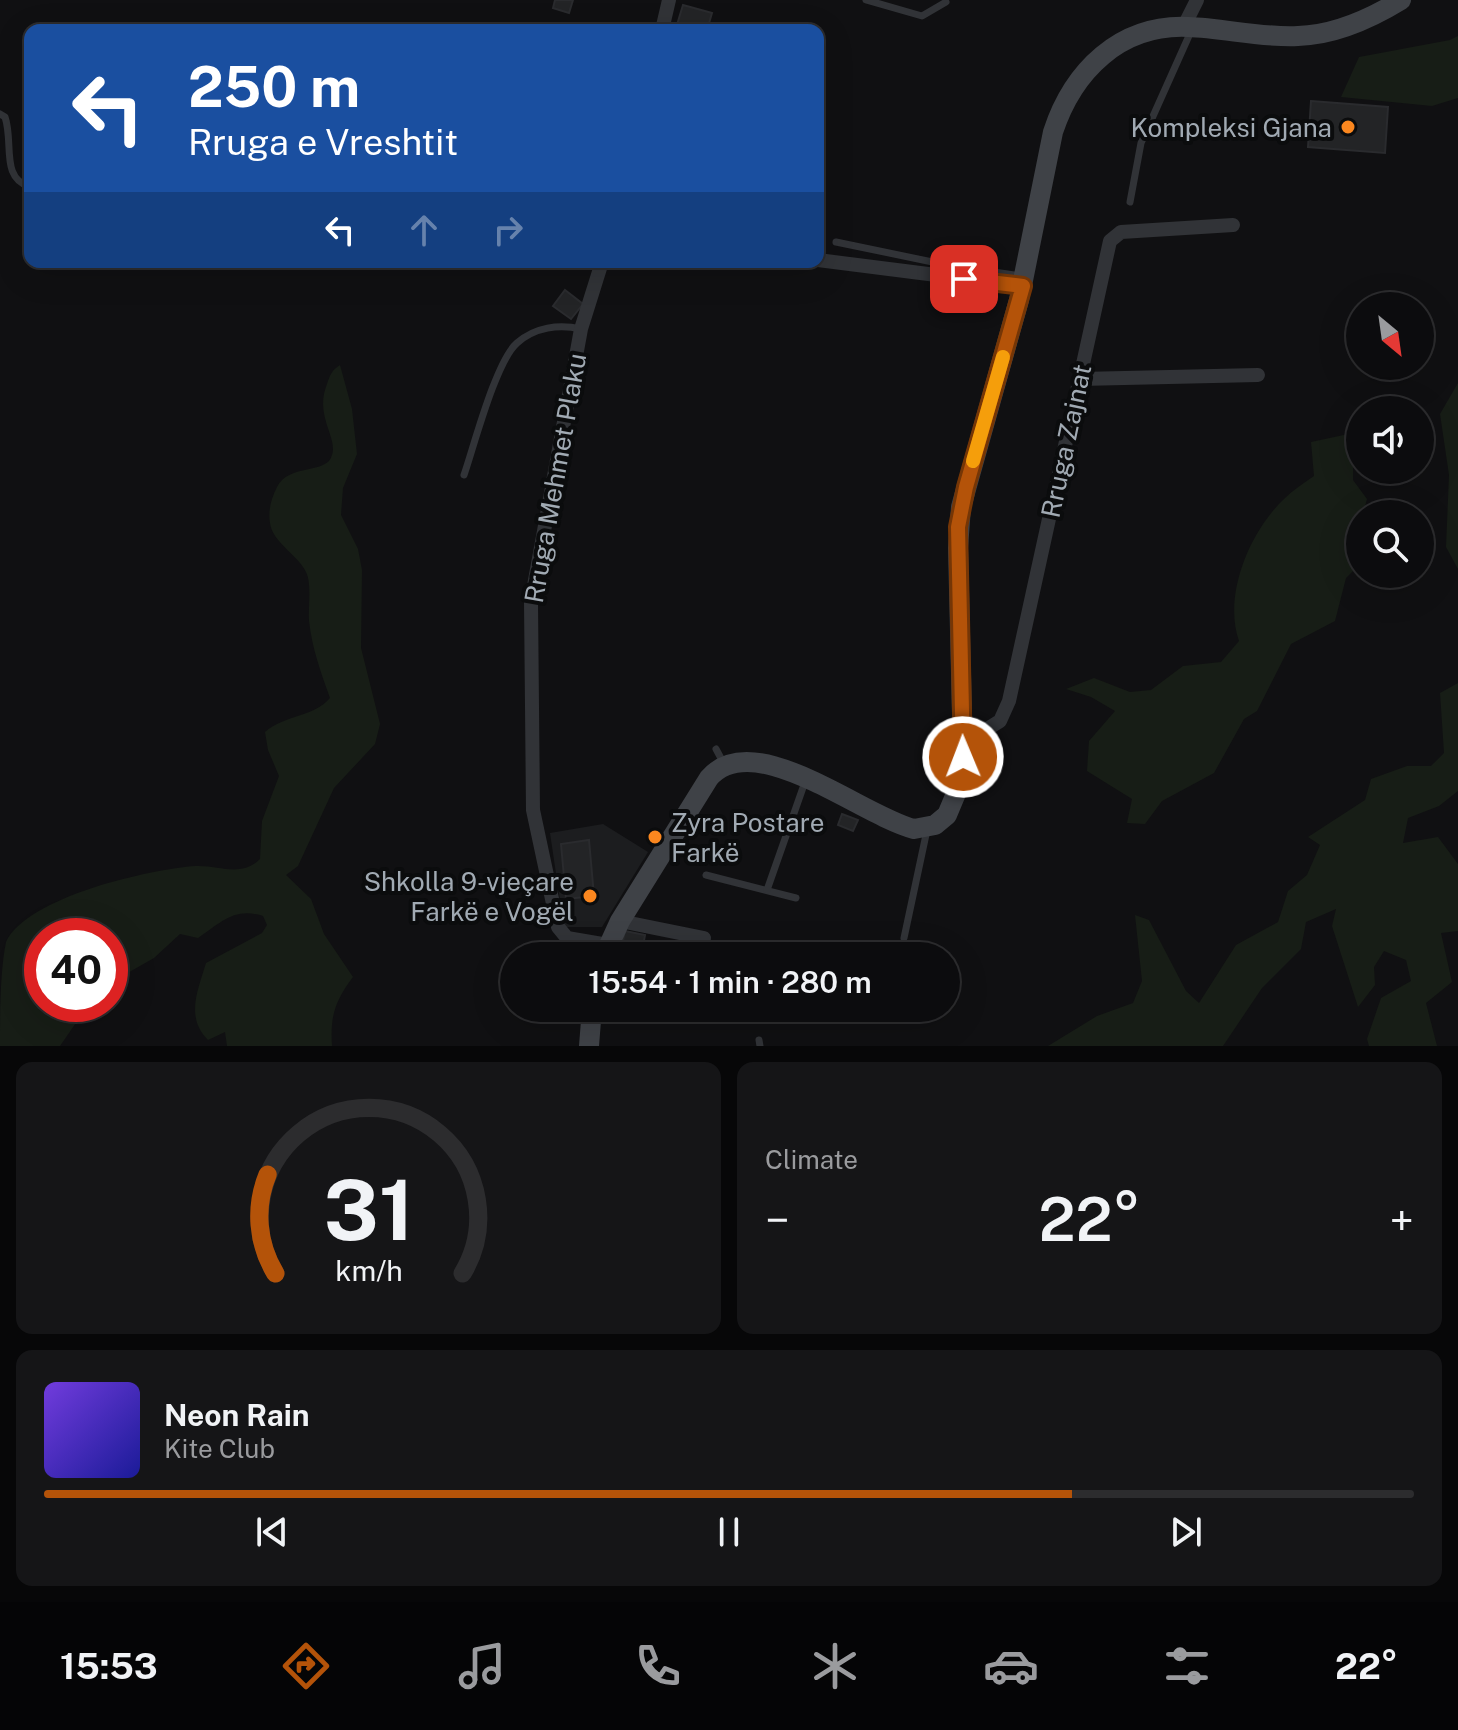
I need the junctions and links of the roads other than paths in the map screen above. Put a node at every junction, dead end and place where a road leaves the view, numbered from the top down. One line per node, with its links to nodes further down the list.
1 (669, 0): 6 (street)
2 (866, 0): 5 (lane)
3 (1197, 0): 7 (street)
4 (1401, 0): 7 (street)
5 (946, 2)
6 (663, 24)
7 (1188, 27): 10 (lane); 15 (street)
8 (0, 114): 9 (lane)
9 (24, 186)
10 (1130, 202)
11 (1233, 225): 18 (street, Rruga Zajnat)
12 (836, 242): 15 (lane)
13 (824, 261): 15 (street)
14 (600, 268): 16 (street, Rruga Mehmet Plaku)
15 (1023, 281): 20 (street)
16 (581, 329): 19 (lane); 29 (street, Rruga Mehmet Plaku)
17 (1258, 375): 18 (street)
18 (1080, 379): 20 (street, Rruga Zajnat)
19 (464, 475)
20 (963, 744): 22 (street)
21 (806, 779): 22 (street); 24 (lane); 26 (street)
22 (928, 828): 28 (lane)
23 (706, 875): 24 (lane)
24 (767, 890): 25 (lane)
25 (796, 898)
26 (620, 921): 27 (street); 30 (street)
27 (704, 938)
28 (904, 938)
29 (580, 942)
30 (610, 942)
31 (591, 1022): 32 (street)
32 (589, 1046)

